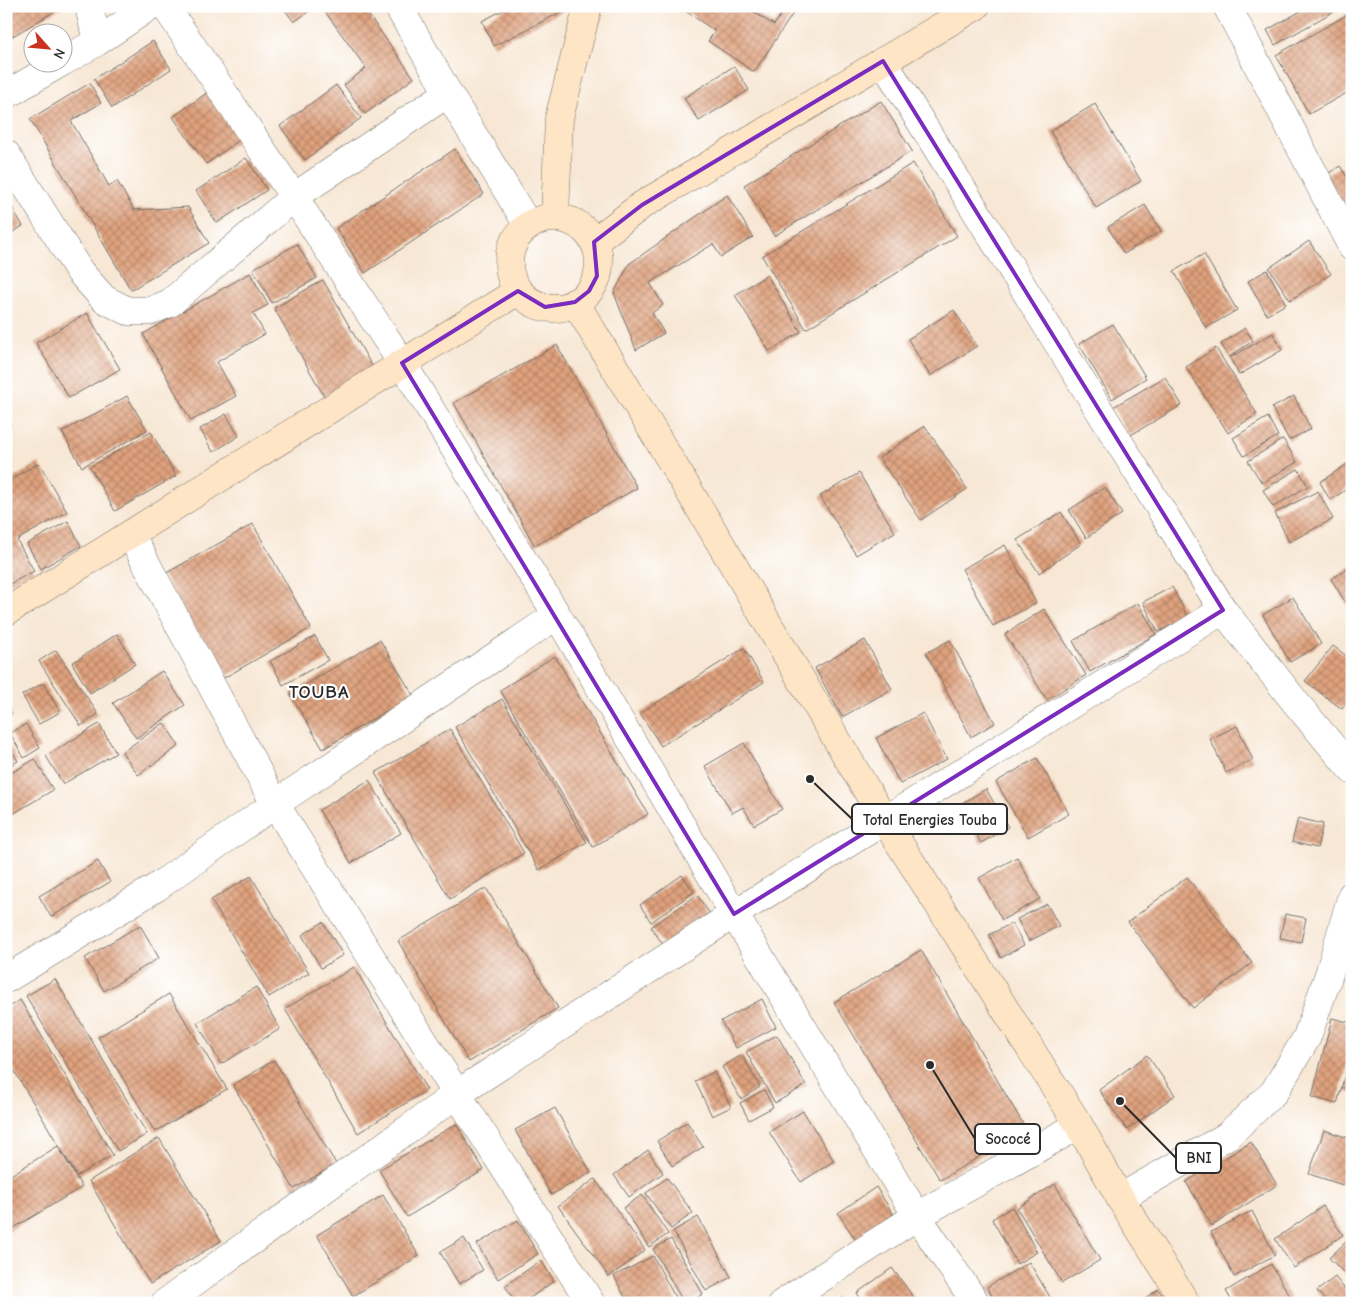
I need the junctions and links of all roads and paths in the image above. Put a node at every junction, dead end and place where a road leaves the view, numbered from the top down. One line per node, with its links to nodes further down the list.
1 (89, 6): 8 (street)
2 (150, 6): 8 (street)
3 (165, 6): 15 (street)
4 (398, 6): 12 (street)
5 (588, 6): 16 (street)
6 (976, 6): 10 (street)
7 (1227, 6): 19 (street)
8 (97, 42): 9 (street)
9 (72, 56)
10 (883, 61): 18 (street); 24 (street)
11 (45, 72): 13 (street)
12 (448, 93): 15 (street); 17 (street)
13 (6, 95)
14 (6, 154): 15 (street)
15 (294, 197): 22 (street)
16 (555, 217): 17 (street); 18 (street)
17 (528, 226): 20 (street)
18 (594, 242): 21 (street)
19 (1352, 247)
20 (518, 291): 21 (street); 22 (street)
21 (575, 302): 29 (street)
22 (402, 363): 23 (street); 26 (street)
23 (131, 535): 25 (street); 28 (street)
24 (1222, 610): 27 (street); 29 (street)
25 (6, 612)
26 (557, 615): 28 (street); 31 (street)
27 (1352, 770)
28 (274, 804): 32 (street); 33 (street)
29 (885, 820): 31 (street); 34 (street)
30 (1352, 895): 35 (street)
31 (734, 914): 33 (street); 36 (street)
32 (6, 979)
33 (457, 1094): 37 (street); 38 (street)
34 (1079, 1125): 35 (street); 36 (street)
35 (1120, 1198): 41 (street)
36 (918, 1216): 39 (street); 40 (street)
37 (165, 1303)
38 (591, 1303)
39 (783, 1303)
40 (976, 1303)
41 (1186, 1303)

